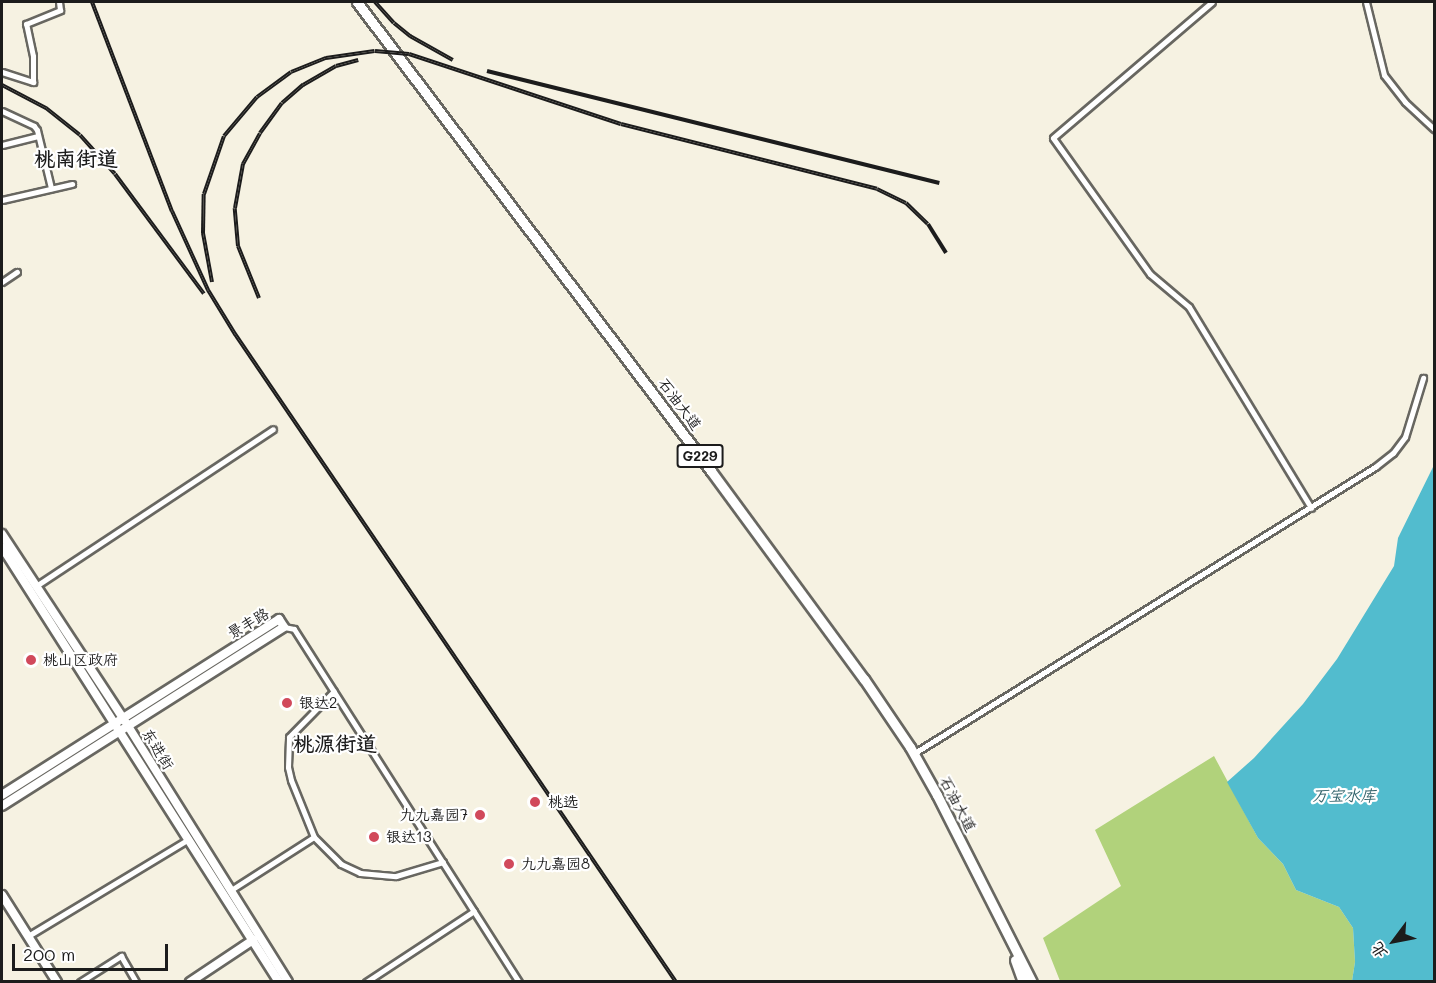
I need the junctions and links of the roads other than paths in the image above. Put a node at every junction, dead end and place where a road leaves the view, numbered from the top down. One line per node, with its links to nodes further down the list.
1 (59, 2): 5 (street)
2 (357, 2): 24 (highway, 石油大道 / G229)
3 (1212, 2): 17 (street)
4 (1366, 2): 7 (street)
5 (2, 72)
6 (2, 111): 8 (street)
7 (1434, 129)
8 (38, 136): 9 (street); 11 (street)
9 (2, 145)
10 (72, 184): 11 (street)
11 (51, 188): 12 (street)
12 (2, 200)
13 (17, 272): 14 (street)
14 (2, 282)
15 (1423, 378): 17 (street)
16 (273, 429): 20 (street)
17 (1311, 508): 24 (street)
18 (2, 534): 20 (main road, 东进街)
19 (2, 547): 20 (main road, 东进街)
20 (33, 588): 23 (main road, 东进街)
21 (284, 627): 22 (street); 23 (main road, 景丰路)
22 (334, 691): 27 (street); 29 (street)
23 (121, 725): 25 (main road, 景丰路); 26 (main road, 景丰路); 28 (main road, 东进街); 30 (main road, 东进街)
24 (913, 754): 33 (highway, 石油大道 / G229)
25 (2, 795)
26 (2, 806)
27 (314, 837): 29 (street); 30 (street)
28 (189, 839): 34 (street); 35 (main road, 东进街)
29 (443, 862): 32 (street)
30 (231, 890): 41 (main road, 东进街)
31 (2, 895): 34 (main road)
32 (474, 911): 42 (street); 43 (street)
33 (1007, 935): 44 (highway, 石油大道 / G229); 45 (highway, 石油大道 / G229)
34 (28, 936): 36 (main road)
35 (253, 940): 39 (main road); 40 (main road, 东进街)
36 (57, 981)
37 (80, 981): 38 (street)
38 (136, 981)
39 (190, 981)
40 (279, 981)
41 (288, 981)
42 (366, 981)
43 (519, 981)
44 (1023, 981)
45 (1032, 981)

